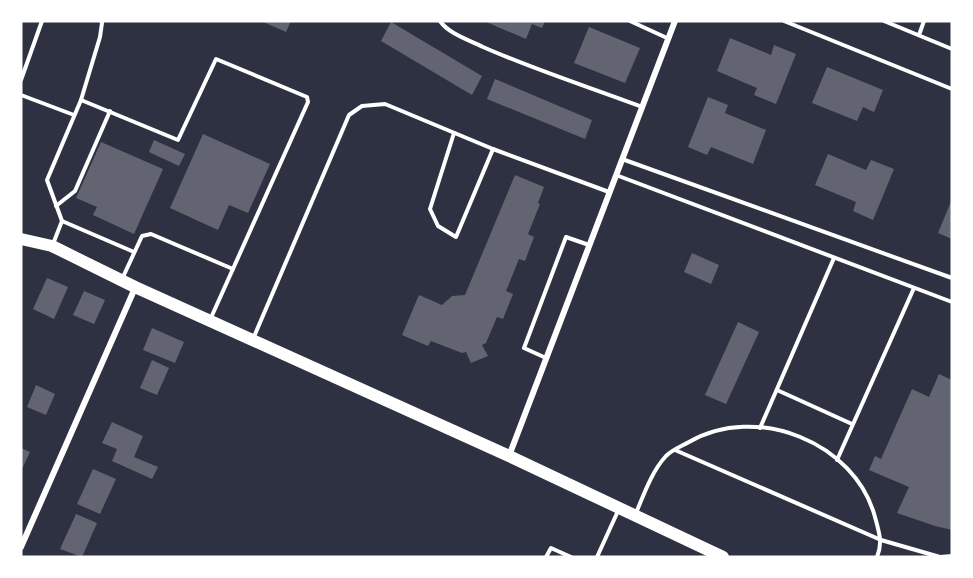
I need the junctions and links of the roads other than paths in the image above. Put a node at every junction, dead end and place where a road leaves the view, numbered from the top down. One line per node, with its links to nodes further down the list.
1 (42, 21): 12 (lane)
2 (101, 21): 15 (lane)
3 (440, 21): 16 (lane)
4 (630, 21): 10 (lane)
5 (675, 21): 10 (street)
6 (784, 21): 13 (lane)
7 (884, 21): 9 (lane)
8 (924, 21): 9 (lane)
9 (919, 35): 11 (lane)
10 (667, 39): 16 (street)
11 (952, 49)
12 (21, 80)
13 (952, 89)
14 (21, 95): 18 (lane)
15 (80, 101): 17 (lane); 18 (lane)
16 (642, 107): 21 (street)
17 (110, 111): 24 (lane); 31 (lane)
18 (74, 116): 24 (lane)
19 (454, 133): 20 (lane); 20 (lane); 38 (lane)
20 (494, 149): 23 (lane)
21 (622, 159): 22 (street); 32 (lane)
22 (616, 175): 23 (street); 30 (lane)
23 (609, 192): 27 (street)
24 (56, 206): 25 (lane)
25 (62, 221): 28 (lane); 29 (lane)
26 (21, 239): 28 (main road)
27 (589, 245): 39 (street); 39 (lane)
28 (52, 246): 33 (main road)
29 (134, 252): 31 (lane); 33 (lane)
30 (834, 257): 35 (lane); 40 (lane)
31 (233, 269): 37 (lane)
32 (952, 278)
33 (122, 280): 34 (main road)
34 (135, 287): 37 (main road); 49 (street)
35 (914, 288): 36 (lane); 41 (lane)
36 (952, 302)
37 (210, 320): 38 (main road)
38 (253, 340): 44 (main road)
39 (546, 358): 44 (street)
40 (777, 390): 41 (lane); 42 (lane)
41 (852, 424): 45 (lane)
42 (760, 428): 43 (lane); 45 (lane)
43 (675, 450): 47 (lane); 48 (lane)
44 (509, 456): 46 (main road)
45 (837, 460): 48 (lane)
46 (619, 508): 47 (main road); 53 (lane)
47 (635, 515): 54 (main road)
48 (881, 540): 50 (lane); 55 (lane)
49 (21, 547)
50 (952, 556)
51 (546, 557): 52 (lane)
52 (571, 557)
53 (597, 557)
54 (723, 557)
55 (877, 557)

